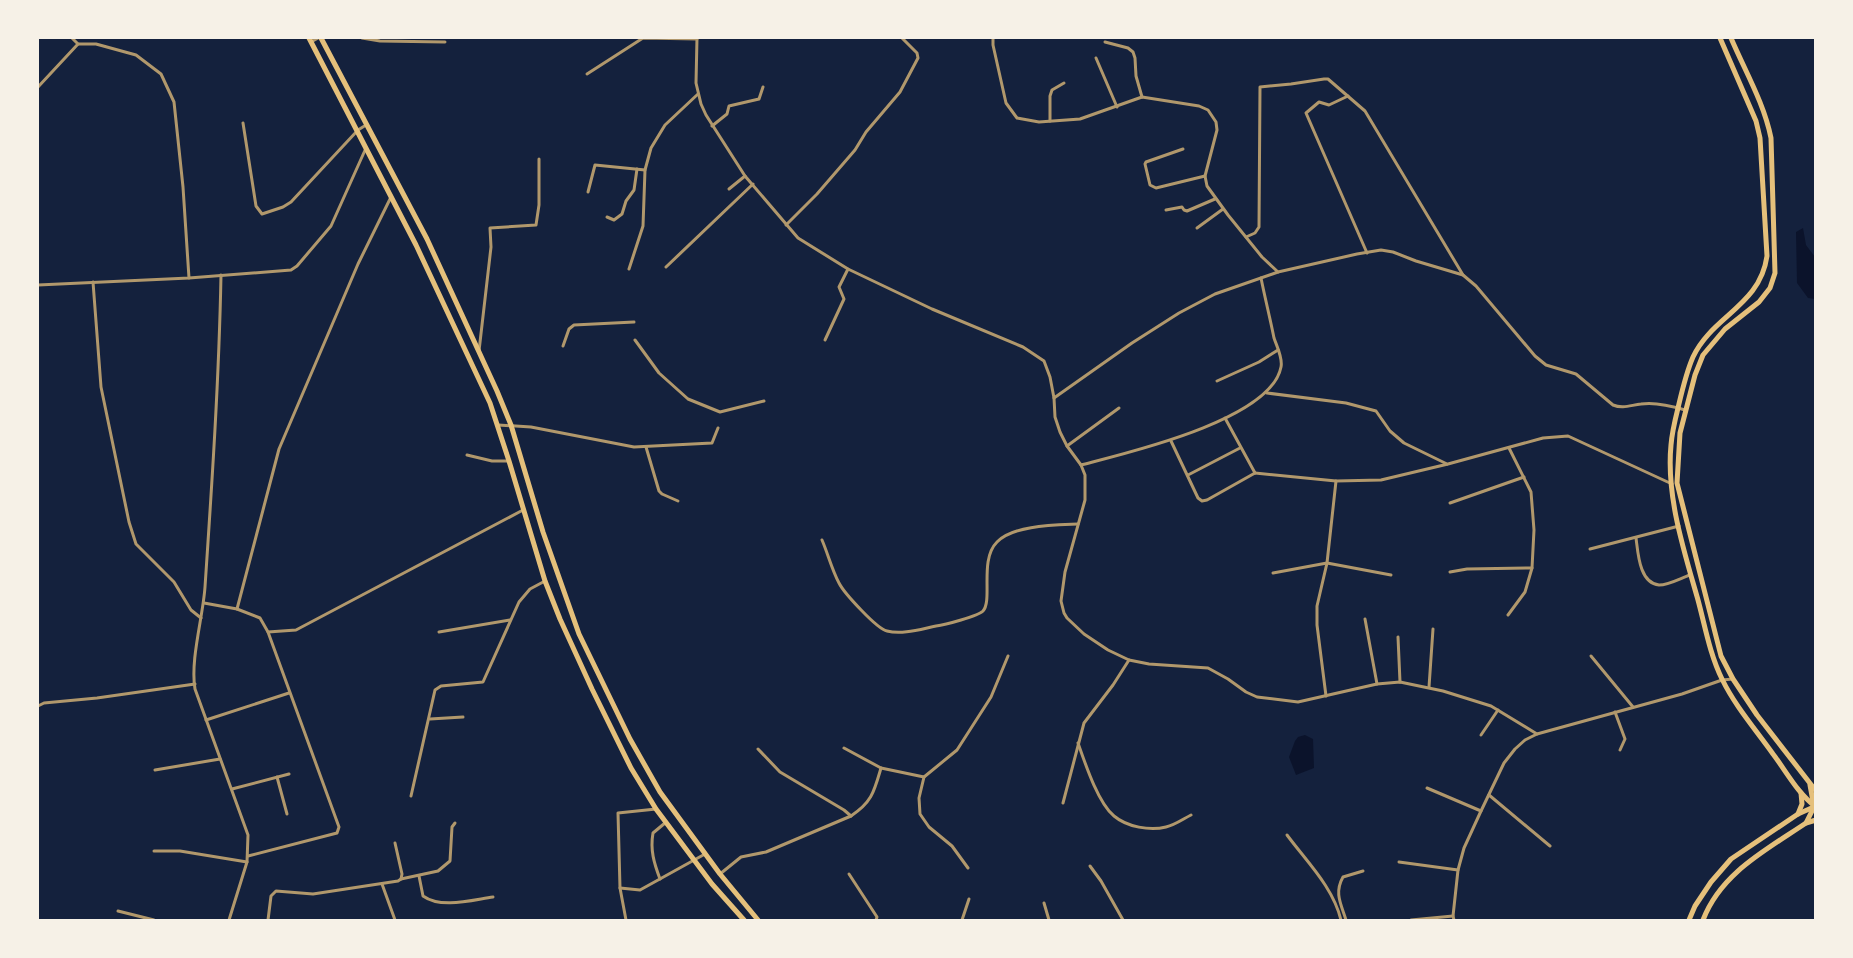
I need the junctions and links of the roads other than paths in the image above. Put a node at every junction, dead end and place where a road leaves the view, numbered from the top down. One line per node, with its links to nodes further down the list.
1 (72, 38): 12 (street)
2 (320, 38): 9 (street); 26 (main road)
3 (362, 38): 10 (street)
4 (697, 38): 15 (street); 20 (street)
5 (902, 38): 45 (street)
6 (993, 38): 24 (street)
7 (1720, 38): 16 (main road)
8 (1731, 38): 14 (main road)
9 (310, 40): 28 (main road)
10 (445, 42)
11 (1105, 42): 22 (street)
12 (78, 44): 18 (street); 55 (street)
13 (1096, 58): 23 (street)
14 (1745, 70): 16 (main road); 71 (main road)
15 (587, 74)
16 (1737, 77): 70 (main road)
17 (1064, 83): 24 (street)
18 (38, 87)
19 (763, 87): 27 (street)
20 (698, 94): 27 (street); 34 (street)
21 (1348, 96): 47 (street); 48 (street); 54 (street)
22 (1142, 97): 23 (street); 36 (street)
23 (1117, 106): 24 (street)
24 (1050, 121)
25 (243, 123): 28 (street)
26 (367, 124): 28 (street); 29 (main road)
27 (712, 126): 35 (street)
28 (358, 130): 30 (main road)
29 (376, 141): 30 (main road); 64 (main road)
30 (366, 148): 40 (main road); 53 (street)
31 (1183, 149): 36 (street)
32 (539, 159): 64 (street)
33 (637, 169): 34 (street); 39 (street); 44 (street)
34 (645, 170): 50 (street)
35 (745, 176): 37 (street); 38 (street)
36 (1205, 176): 41 (street)
37 (753, 184): 45 (street); 49 (street)
38 (729, 190)
39 (588, 192)
40 (391, 196): 73 (main road); 111 (street)
41 (1216, 199): 42 (street); 43 (street)
42 (1223, 209): 46 (street); 47 (street)
43 (1166, 210)
44 (607, 217)
45 (786, 225): 51 (street)
46 (1197, 228)
47 (1246, 237): 52 (street)
48 (1367, 253): 52 (street); 54 (street)
49 (666, 267)
50 (628, 269)
51 (848, 269): 61 (street); 67 (street)
52 (1278, 272): 56 (street)
53 (221, 275): 55 (street); 110 (street)
54 (1463, 275): 70 (street)
55 (189, 278): 57 (street)
56 (1261, 278): 63 (street); 67 (street)
57 (94, 282): 58 (street); 113 (street)
58 (38, 285)
59 (634, 322): 62 (street)
60 (635, 340): 68 (street)
61 (825, 340)
62 (562, 346)
63 (1278, 350): 65 (street); 66 (street)
64 (479, 354): 74 (main road)
65 (1217, 381)
66 (1267, 392): 72 (street); 83 (street)
67 (1054, 398): 77 (street)
68 (764, 401)
69 (1119, 408): 77 (street)
70 (1678, 408): 71 (street); 90 (main road)
71 (1685, 410): 89 (main road)
72 (1225, 418): 76 (street); 79 (street)
73 (498, 425): 74 (street); 82 (main road)
74 (511, 425): 78 (street); 173 (main road)
75 (718, 428): 78 (street)
76 (1171, 441): 84 (street); 86 (street)
77 (1066, 446): 84 (street)
78 (646, 447): 91 (street)
79 (1240, 448): 85 (street); 86 (street)
80 (1509, 448): 83 (street); 87 (street); 90 (street)
81 (467, 455): 82 (street)
82 (509, 461): 93 (main road)
83 (1448, 464): 88 (street)
84 (1082, 465): 96 (street)
85 (1255, 473): 86 (street); 88 (street)
86 (1188, 475)
87 (1524, 477): 92 (street); 102 (street)
88 (1336, 481): 101 (street)
89 (1677, 483): 90 (street); 94 (main road)
90 (1671, 484): 95 (main road)
91 (678, 502)
92 (1450, 503)
93 (523, 510): 107 (main road); 117 (street)
94 (1684, 513): 95 (main road); 108 (main road)
95 (1677, 515): 97 (main road)
96 (1078, 524): 99 (street); 122 (street)
97 (1679, 526): 98 (street); 106 (main road)
98 (1636, 538): 100 (street); 106 (street)
99 (822, 540)
100 (1590, 549)
101 (1327, 563): 104 (street); 105 (street); 130 (street)
102 (1532, 568): 103 (street); 112 (street)
103 (1450, 572)
104 (1273, 573)
105 (1391, 575)
106 (1691, 575): 109 (main road)
107 (545, 581): 115 (street); 159 (main road)
108 (1704, 592): 109 (main road); 123 (main road)
109 (1696, 594): 124 (main road)
110 (204, 603): 111 (street); 113 (street)
111 (237, 609): 117 (street)
112 (1508, 615)
113 (202, 618): 126 (street)
114 (1365, 619): 127 (street)
115 (511, 620): 118 (street); 136 (street)
116 (1433, 629): 128 (street)
117 (268, 632): 129 (street)
118 (439, 632)
119 (1398, 636): 125 (street)
120 (1008, 656): 148 (street)
121 (1591, 656): 132 (street)
122 (1129, 660): 130 (street); 140 (street)
123 (1733, 679): 124 (street); 150 (main road)
124 (1722, 680): 132 (street); 154 (main road)
125 (1400, 682): 127 (street); 128 (street)
126 (194, 684): 131 (street); 137 (street)
127 (1377, 684): 130 (street)
128 (1429, 687): 133 (street)
129 (289, 693): 137 (street); 174 (street)
130 (1326, 696)
131 (38, 706)
132 (1632, 707): 134 (street)
133 (1498, 710): 138 (street); 139 (street)
134 (1615, 712): 138 (street); 143 (street)
135 (463, 717): 136 (street)
136 (430, 719): 156 (street)
137 (206, 720): 144 (street)
138 (1537, 734): 155 (street)
139 (1481, 735)
140 (1078, 743): 157 (street); 164 (street)
141 (844, 748): 145 (street)
142 (758, 749): 163 (street)
143 (1620, 750)
144 (220, 759): 146 (street); 152 (street)
145 (881, 768): 148 (street); 163 (street)
146 (155, 770)
147 (289, 774): 149 (street)
148 (924, 777): 179 (street)
149 (277, 778): 152 (street); 161 (street)
150 (1810, 785): 153 (main road); 158 (main road)
151 (1427, 788): 160 (street)
152 (232, 789): 174 (street)
153 (1816, 790)
154 (1801, 792): 158 (main road); 162 (main road)
155 (1489, 795): 160 (street); 171 (street)
156 (411, 796)
157 (1063, 803)
158 (1815, 807): 162 (main road); 168 (main road)
159 (656, 809): 166 (main road); 188 (street)
160 (1481, 811): 180 (street)
161 (287, 814)
162 (1798, 814): 208 (main road)
163 (851, 816): 182 (street)
164 (1191, 816)
165 (1816, 820): 168 (main road)
166 (665, 822): 175 (main road); 186 (street)
167 (455, 823): 184 (street)
168 (1806, 824): 209 (main road)
169 (1287, 835): 205 (street)
170 (395, 843): 185 (street)
171 (1550, 846)
172 (154, 851): 176 (street)
173 (705, 854): 175 (street); 182 (main road)
174 (248, 856): 176 (street)
175 (693, 860): 186 (street); 199 (main road)
176 (247, 862): 195 (street)
177 (1399, 862): 180 (street)
178 (1090, 866): 204 (street)
179 (968, 868)
180 (1458, 870): 193 (street)
181 (1363, 871): 206 (street)
182 (720, 874): 200 (main road)
183 (848, 874): 201 (street)
184 (419, 876): 185 (street); 189 (street)
185 (401, 879): 187 (street)
186 (660, 879): 188 (street)
187 (382, 884): 196 (street); 197 (street)
188 (620, 888): 198 (street)
189 (493, 897)
190 (968, 899): 202 (street)
191 (1044, 903): 203 (street)
192 (118, 912): 194 (street)
193 (1454, 918): 207 (street)
194 (154, 920)
195 (229, 920)
196 (268, 920)
197 (395, 920)
198 (626, 920)
199 (743, 920)
200 (758, 920)
201 (876, 920)
202 (962, 920)
203 (1049, 920)
204 (1123, 920)
205 (1341, 920)
206 (1346, 920)
207 (1411, 920)
208 (1689, 920)
209 (1703, 920)

